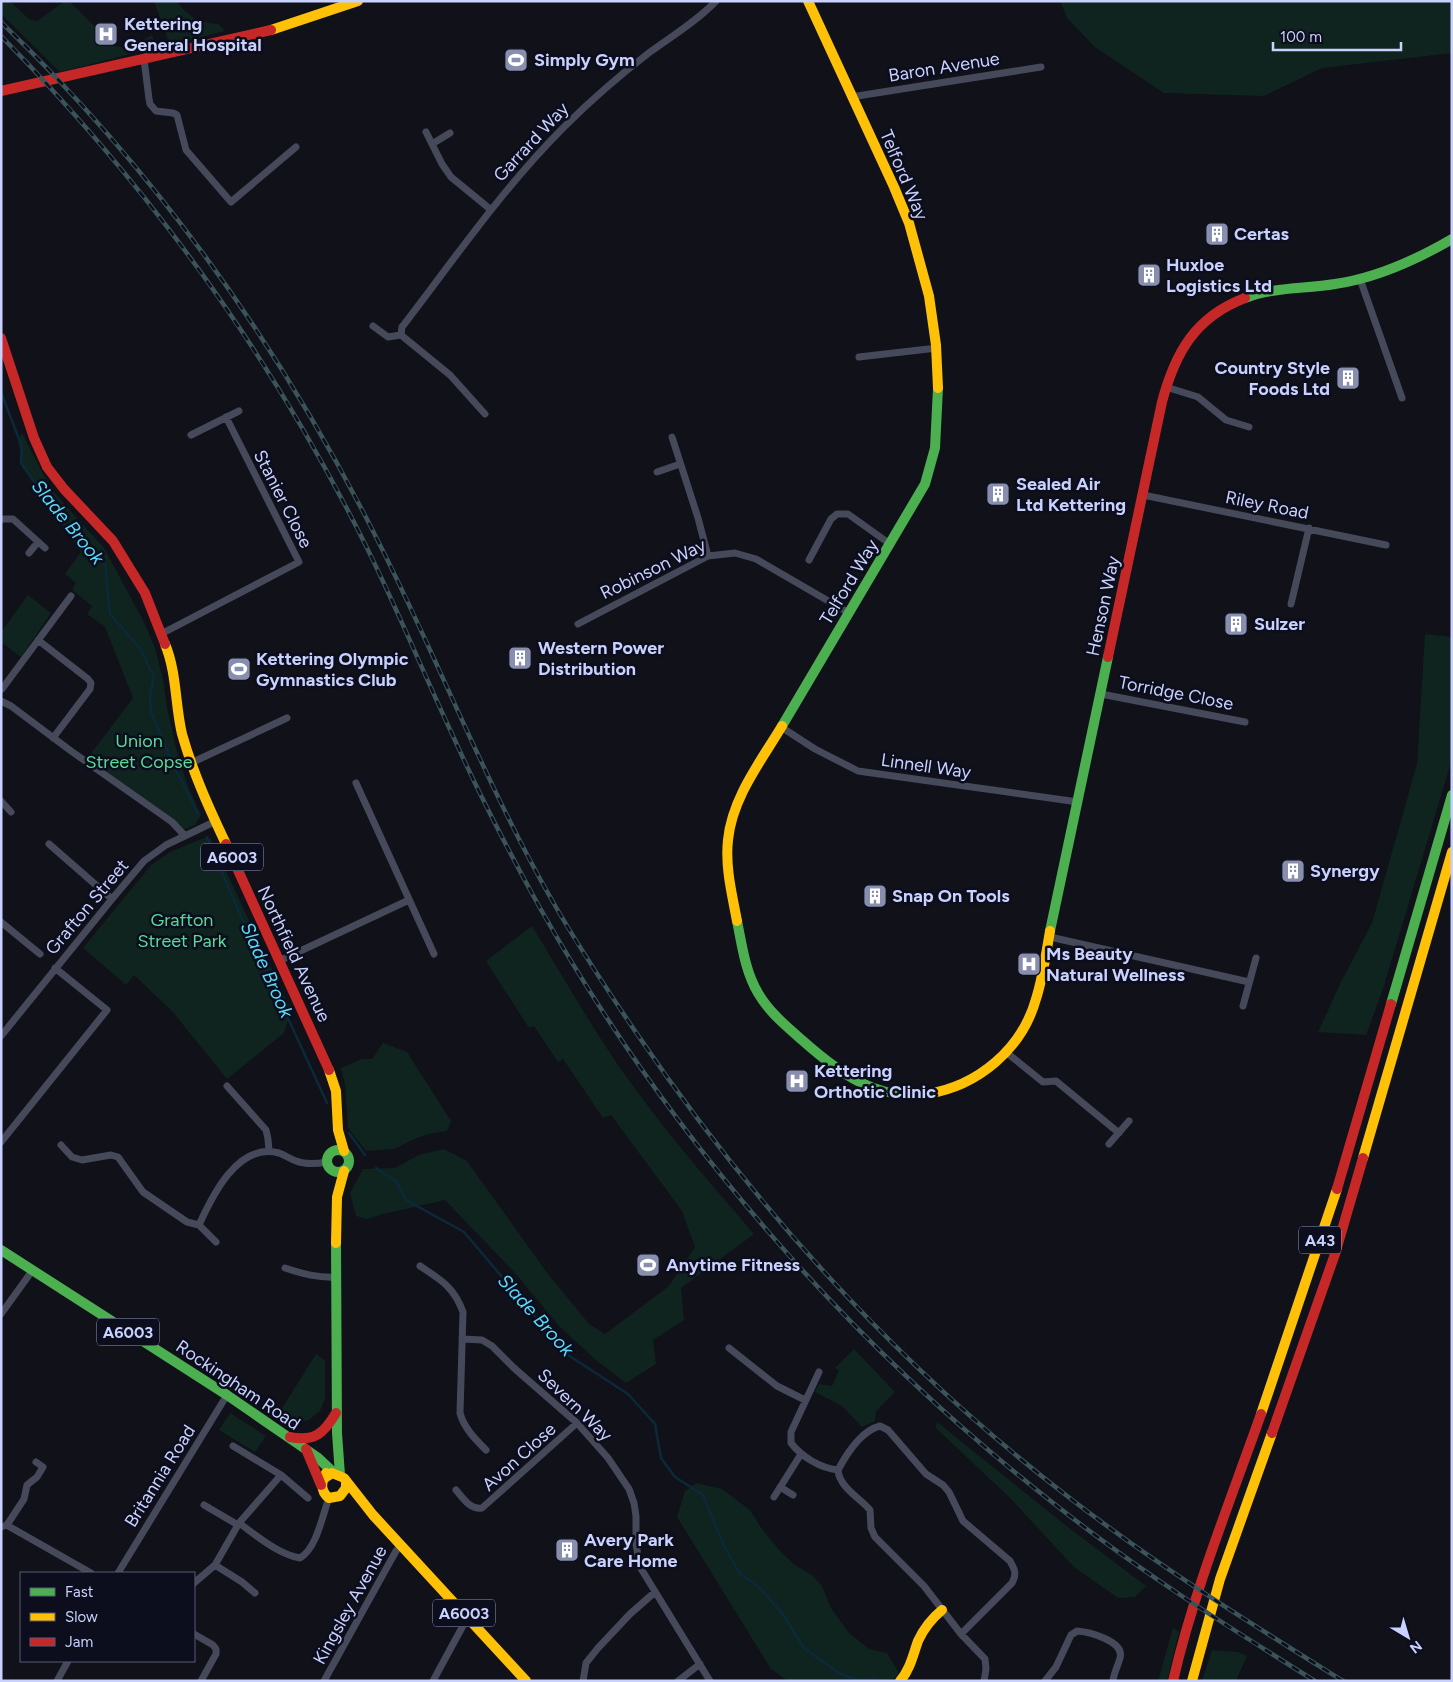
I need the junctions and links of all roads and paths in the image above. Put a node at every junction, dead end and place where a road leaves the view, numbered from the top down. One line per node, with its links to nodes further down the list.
1 (358, 1): 4 (main road)
2 (716, 1): 12 (street, Garrard Way)
3 (808, 1): 7 (main road, Telford Way)
4 (144, 59): 6 (main road); 11 (street)
5 (1041, 66): 7 (street, Baron Avenue)
6 (1, 91)
7 (851, 97): 18 (main road, Telford Way)
8 (426, 132): 10 (street)
9 (450, 133): 10 (street)
10 (432, 144): 12 (street)
11 (296, 147)
12 (490, 209): 16 (street, Garrard Way)
13 (1452, 239): 14 (main road, Henson Way)
14 (1360, 279): 20 (main road, Henson Way); 21 (street)
15 (373, 326): 16 (street)
16 (400, 335): 23 (street)
17 (1, 338): 44 (main road, Northfield Avenue / A6003)
18 (936, 348): 19 (street); 34 (main road, Telford Way)
19 (859, 357)
20 (1166, 387): 25 (street); 30 (main road, Henson Way)
21 (1402, 398)
22 (238, 411): 24 (street)
23 (485, 414)
24 (226, 417): 26 (street); 44 (street, Stanier Close)
25 (1249, 426)
26 (192, 435)
27 (672, 437): 28 (street)
28 (680, 464): 29 (street); 38 (street)
29 (657, 472)
30 (1143, 496): 32 (street, Riley Road); 47 (main road, Henson Way)
31 (1, 519): 33 (street)
32 (1309, 528): 35 (street, Riley Road); 41 (street)
33 (38, 542): 36 (street); 37 (street)
34 (890, 544): 39 (street); 42 (main road, Telford Way)
35 (1386, 545)
36 (45, 548)
37 (28, 553)
38 (708, 556): 42 (street, Robinson Way); 43 (street, Robinson Way)
39 (809, 560)
40 (72, 596): 45 (street)
41 (1291, 604)
42 (849, 613): 51 (main road, Telford Way)
43 (578, 624)
44 (161, 634): 53 (main road, Northfield Avenue / A6003)
45 (38, 640): 46 (street); 52 (street)
46 (2, 689)
47 (1101, 694): 50 (street, Torridge Close); 57 (main road, Henson Way)
48 (1, 701): 52 (street)
49 (287, 718): 53 (street)
50 (1245, 722)
51 (781, 727): 57 (street, Linnell Way); 77 (main road, Telford Way)
52 (53, 738): 60 (street)
53 (191, 763): 59 (main road, Northfield Avenue / A6003)
54 (356, 783): 64 (street)
55 (1452, 795): 149 (main road, A43)
56 (1, 801): 58 (street)
57 (1078, 802): 66 (main road, Henson Way)
58 (11, 812)
59 (216, 821): 60 (street, Grafton Street); 70 (main road, Northfield Avenue / A6003)
60 (185, 836): 63 (street, Grafton Street)
61 (49, 844): 63 (street)
62 (1452, 852): 150 (main road, A43)
63 (112, 899): 71 (street, Grafton Street)
64 (409, 900): 68 (street); 70 (street)
65 (3, 926): 67 (street)
66 (1050, 937): 72 (street); 75 (main road, Henson Way)
67 (40, 954)
68 (434, 954)
69 (1256, 958): 72 (street)
70 (279, 961): 79 (main road, Northfield Avenue / A6003)
71 (55, 968): 74 (street, Grafton Street); 81 (street)
72 (1249, 982): 73 (street)
73 (1243, 1006)
74 (1, 1036)
75 (1007, 1053): 77 (main road, Henson Way); 80 (street)
76 (226, 1086): 84 (street)
77 (911, 1095)
78 (1129, 1121): 80 (street)
79 (338, 1130): 85 (main road, Northfield Avenue / A6003); 86 (main road, Northfield Avenue / A6003)
80 (1119, 1133): 82 (street)
81 (1, 1142)
82 (1109, 1144)
83 (61, 1145): 89 (street)
84 (269, 1151): 87 (street); 89 (street)
85 (344, 1151): 86 (main road); 88 (main road)
86 (332, 1152): 87 (main road)
87 (327, 1162): 88 (main road)
88 (340, 1172): 95 (main road)
89 (200, 1225): 90 (street)
90 (216, 1242)
91 (1, 1250): 94 (main road, Rockingham Road / A6003)
92 (420, 1266): 97 (street)
93 (285, 1268): 95 (street)
94 (32, 1271): 96 (street); 100 (main road, Rockingham Road / A6003)
95 (337, 1277): 102 (main road)
96 (1, 1314)
97 (462, 1339): 103 (street, Severn Way); 107 (street)
98 (729, 1348): 101 (street)
99 (819, 1372): 101 (street)
100 (227, 1395): 104 (main road, Rockingham Road / A6003); 127 (street, Britannia Road)
101 (806, 1400): 108 (street)
102 (338, 1411): 104 (main road); 112 (main road)
103 (577, 1424): 115 (street, Avon Close); 129 (street, Severn Way)
104 (285, 1435): 106 (main road, Rockingham Road / A6003)
105 (233, 1446): 111 (street)
106 (306, 1449): 112 (main road, Rockingham Road / A6003); 113 (main road, Rockingham Road)
107 (486, 1450)
108 (802, 1454): 110 (street); 114 (street)
109 (36, 1462): 123 (street)
110 (838, 1470): 131 (street); 133 (street)
111 (281, 1475): 118 (street); 122 (street)
112 (337, 1475): 113 (main road); 119 (main road); 121 (main road, Rockingham Road / A6003)
113 (322, 1482): 119 (main road, Rockingham Road)
114 (780, 1487): 116 (street); 117 (street)
115 (456, 1490)
116 (793, 1495)
117 (774, 1497)
118 (308, 1498)
119 (332, 1498): 121 (main road, Rockingham Road / A6003); 122 (street)
120 (204, 1505): 122 (street)
121 (373, 1515): 124 (main road, Rockingham Road / A6003)
122 (239, 1524): 125 (street)
123 (4, 1526): 126 (street)
124 (402, 1545): 132 (main road, Rockingham Road / A6003); 139 (street, Kingsley Avenue)
125 (215, 1565): 128 (street); 130 (street)
126 (89, 1572)
127 (119, 1572)
128 (195, 1582)
129 (655, 1592): 136 (street, Severn Way); 142 (street)
130 (255, 1593)
131 (942, 1610): 133 (street); 145 (main road)
132 (469, 1618): 140 (street); 141 (main road, Rockingham Road / A6003)
133 (961, 1634): 146 (street)
134 (195, 1635): 138 (street)
135 (67, 1662): 137 (street)
136 (700, 1664): 143 (street); 144 (street, Severn Way)
137 (57, 1681)
138 (201, 1681)
139 (324, 1681)
140 (433, 1681)
141 (526, 1681)
142 (583, 1681)
143 (678, 1681)
144 (710, 1681)
145 (900, 1681)
146 (984, 1681)
147 (1045, 1681): 148 (street)
148 (1113, 1681)
149 (1174, 1681)
150 (1192, 1681)

